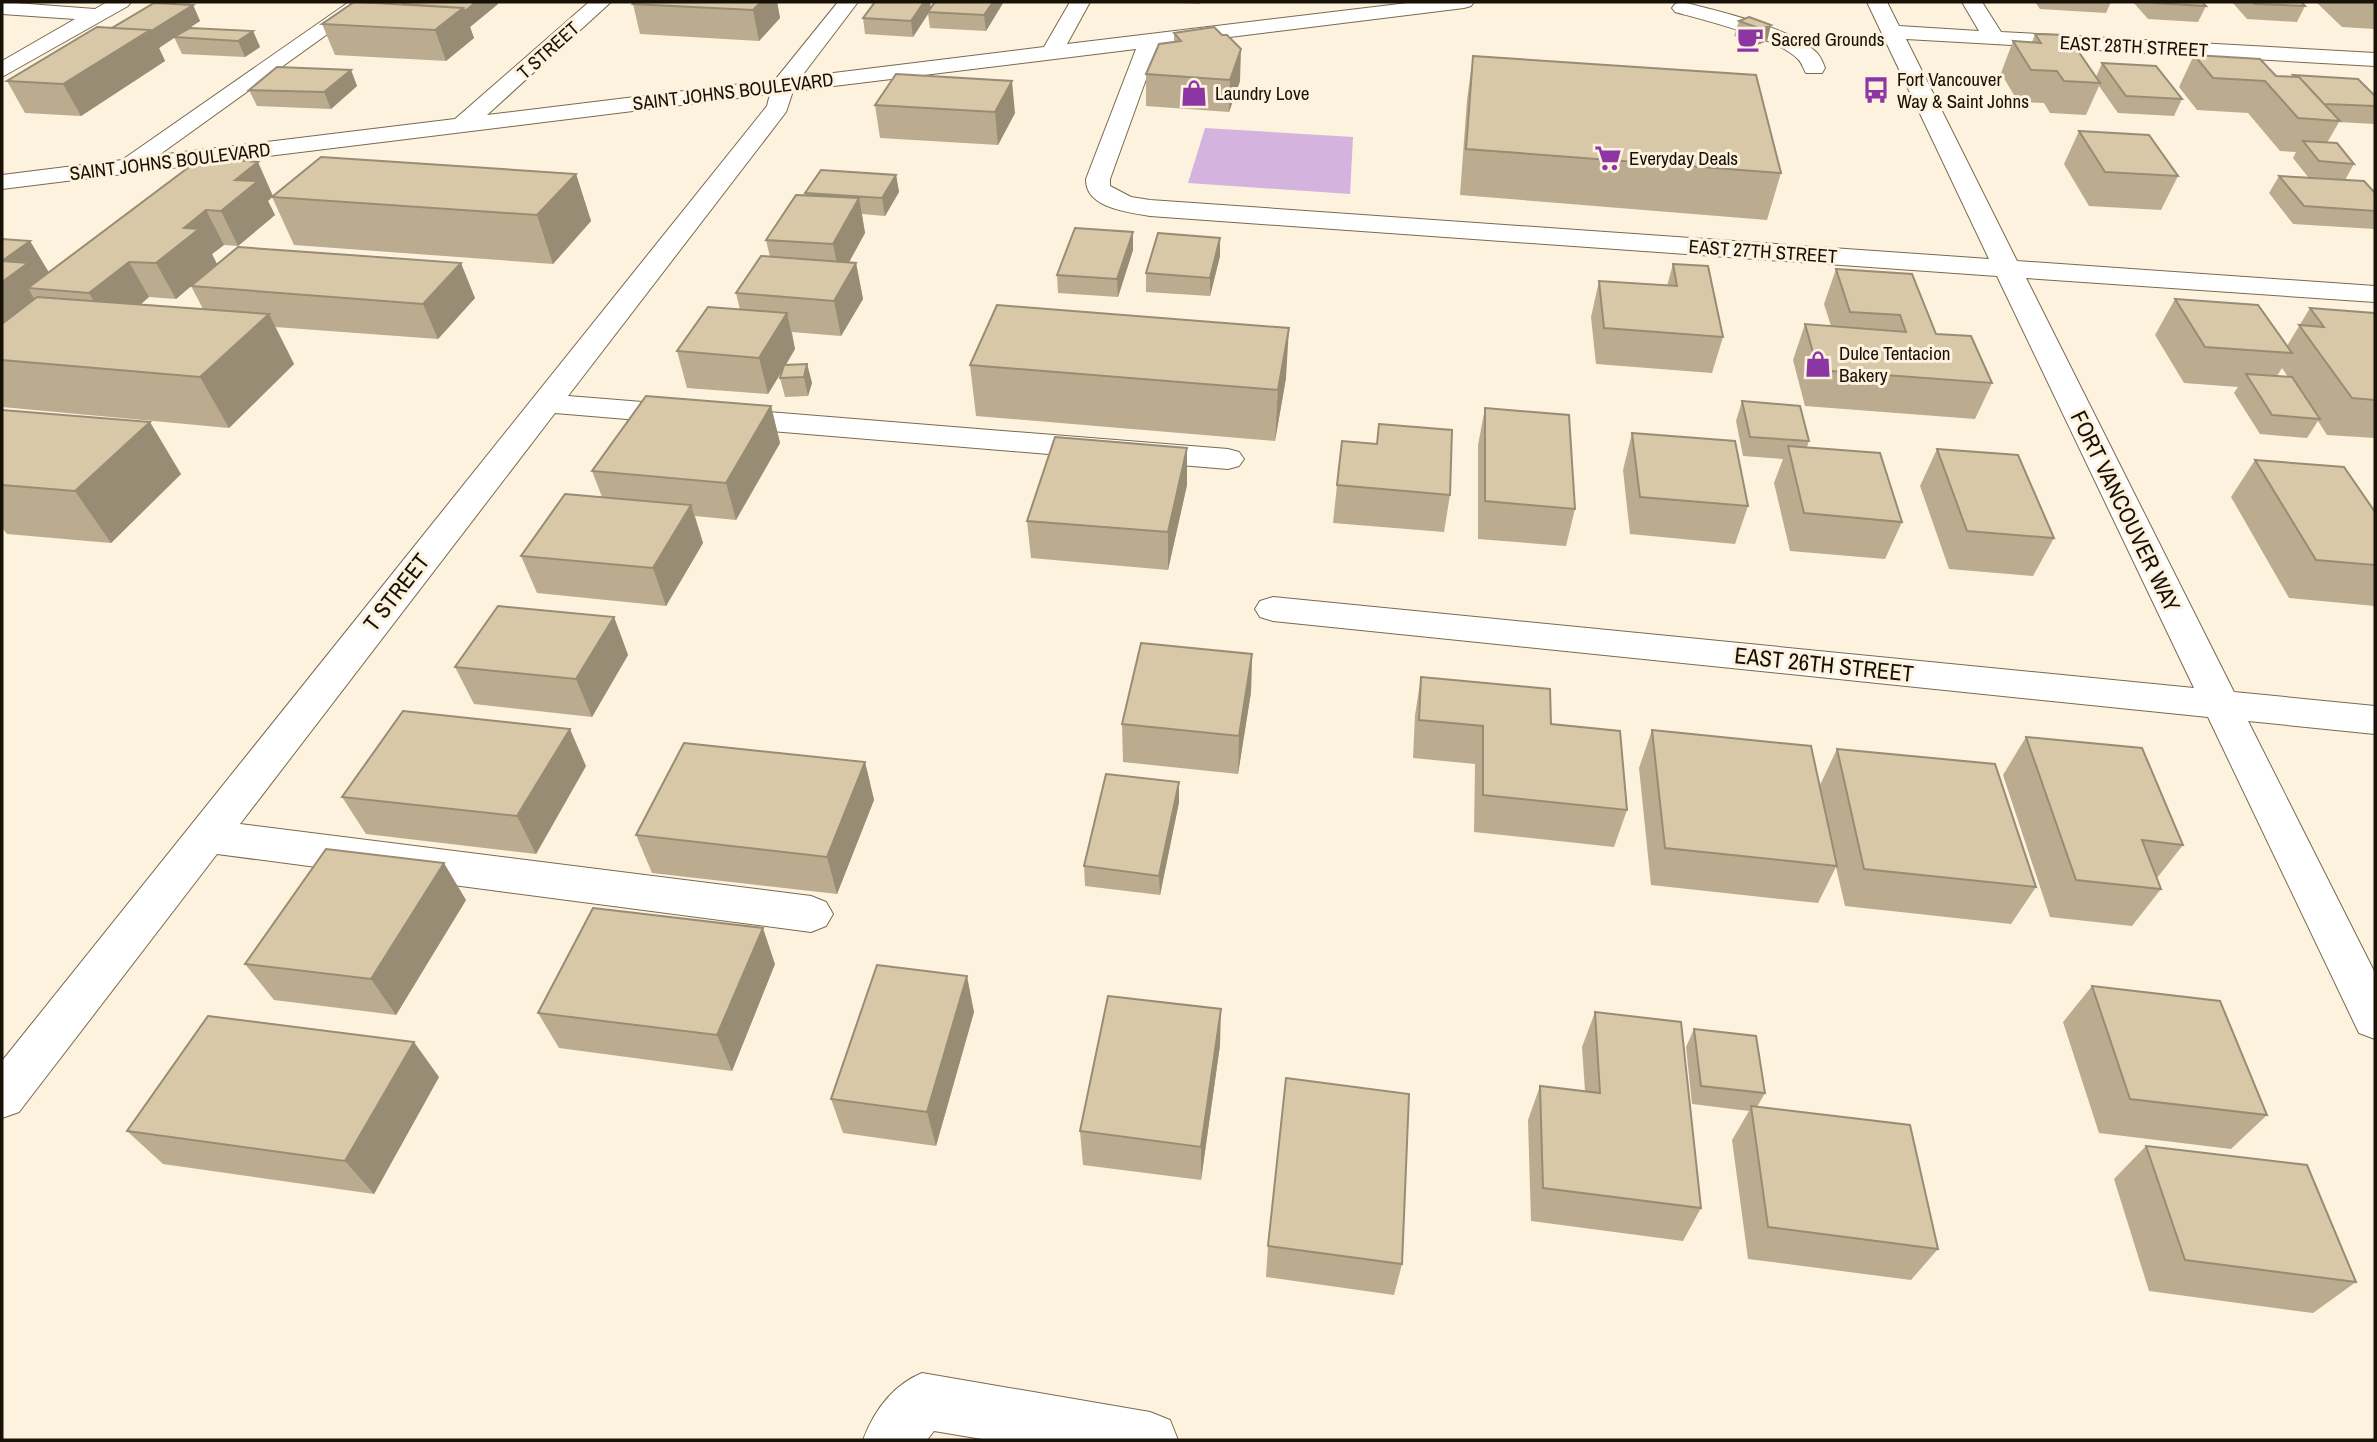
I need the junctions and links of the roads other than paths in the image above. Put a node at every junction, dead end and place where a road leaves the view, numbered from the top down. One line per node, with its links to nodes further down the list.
1 (121, 2): 11 (street)
2 (362, 2): 21 (street)
3 (601, 2): 20 (street, T STREET)
4 (848, 2): 19 (street, T STREET)
5 (1080, 2): 15 (street)
6 (1464, 2): 10 (street, SAINT JOHNS BOULEVARD)
7 (1877, 2): 12 (street, FORT VANCOUVER WAY)
8 (1972, 2): 13 (street)
9 (2, 8): 11 (street)
10 (1313, 10): 14 (street, SAINT JOHNS BOULEVARD)
11 (98, 15): 18 (street)
12 (1892, 32): 13 (street, EAST 28TH STREET); 23 (street, FORT VANCOUVER WAY)
13 (1994, 38): 16 (street, EAST 28TH STREET)
14 (1150, 39): 15 (street, SAINT JOHNS BOULEVARD); 23 (street, EAST 27TH STREET)
15 (1053, 51): 19 (street, SAINT JOHNS BOULEVARD)
16 (2375, 59)
17 (1814, 68): 17 (street)
18 (2, 70)
19 (783, 85): 20 (street, SAINT JOHNS BOULEVARD); 25 (street, T STREET)
20 (462, 125): 21 (street, SAINT JOHNS BOULEVARD)
21 (128, 167): 22 (street, SAINT JOHNS BOULEVARD)
22 (2, 182)
23 (2008, 268): 24 (street, EAST 27TH STREET); 28 (street, FORT VANCOUVER WAY)
24 (2375, 294)
25 (545, 403): 26 (street); 30 (street, T STREET)
26 (1228, 459)
27 (1273, 609): 28 (street, EAST 26TH STREET)
28 (2221, 705): 29 (street, EAST 26TH STREET); 32 (street, FORT VANCOUVER WAY)
29 (2375, 720)
30 (204, 836): 31 (street); 33 (street, T STREET)
31 (811, 914)
32 (2375, 1019)
33 (2, 1097)
34 (906, 1420): 35 (street)
35 (1150, 1440)

